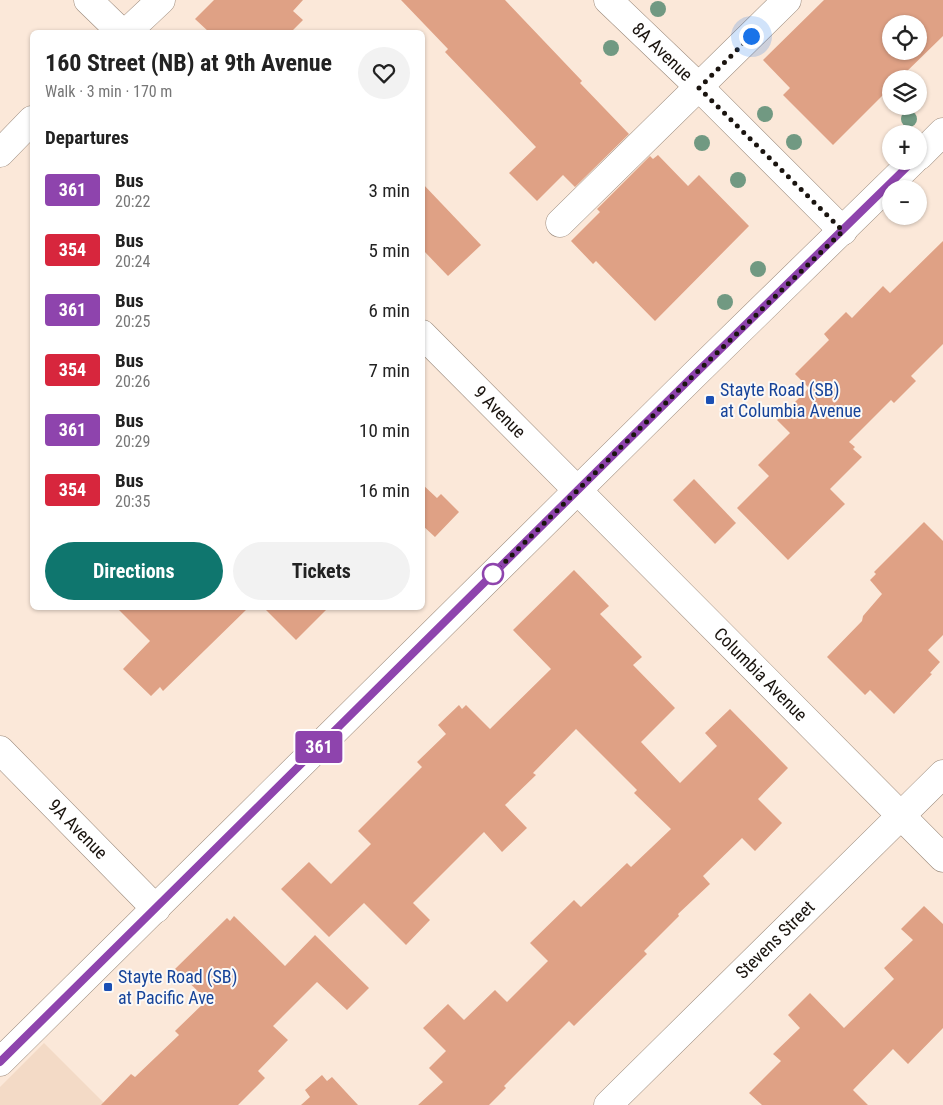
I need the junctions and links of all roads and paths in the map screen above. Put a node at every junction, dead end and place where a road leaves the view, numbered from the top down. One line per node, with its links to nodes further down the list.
1 (88, 0): 5 (street)
2 (161, 0): 6 (street)
3 (608, 0): 7 (street, 8A Avenue)
4 (787, 0): 7 (street)
5 (119, 30)
6 (129, 30)
7 (699, 88): 13 (street); 14 (street, 8A Avenue)
8 (30, 122): 11 (street)
9 (943, 132): 10 (street)
10 (927, 148)
11 (0, 152)
12 (904, 170): 14 (street)
13 (560, 223)
14 (843, 231): 16 (street)
15 (425, 337): 16 (street, 9 Avenue)
16 (578, 490): 19 (street, Columbia Avenue); 21 (street)
17 (0, 750): 21 (street, 9A Avenue)
18 (943, 774): 19 (street, Stevens Street)
19 (901, 816): 20 (street, Columbia Avenue); 23 (street, Stevens Street)
20 (943, 858)
21 (156, 909): 22 (street)
22 (0, 1062)
23 (608, 1105)

